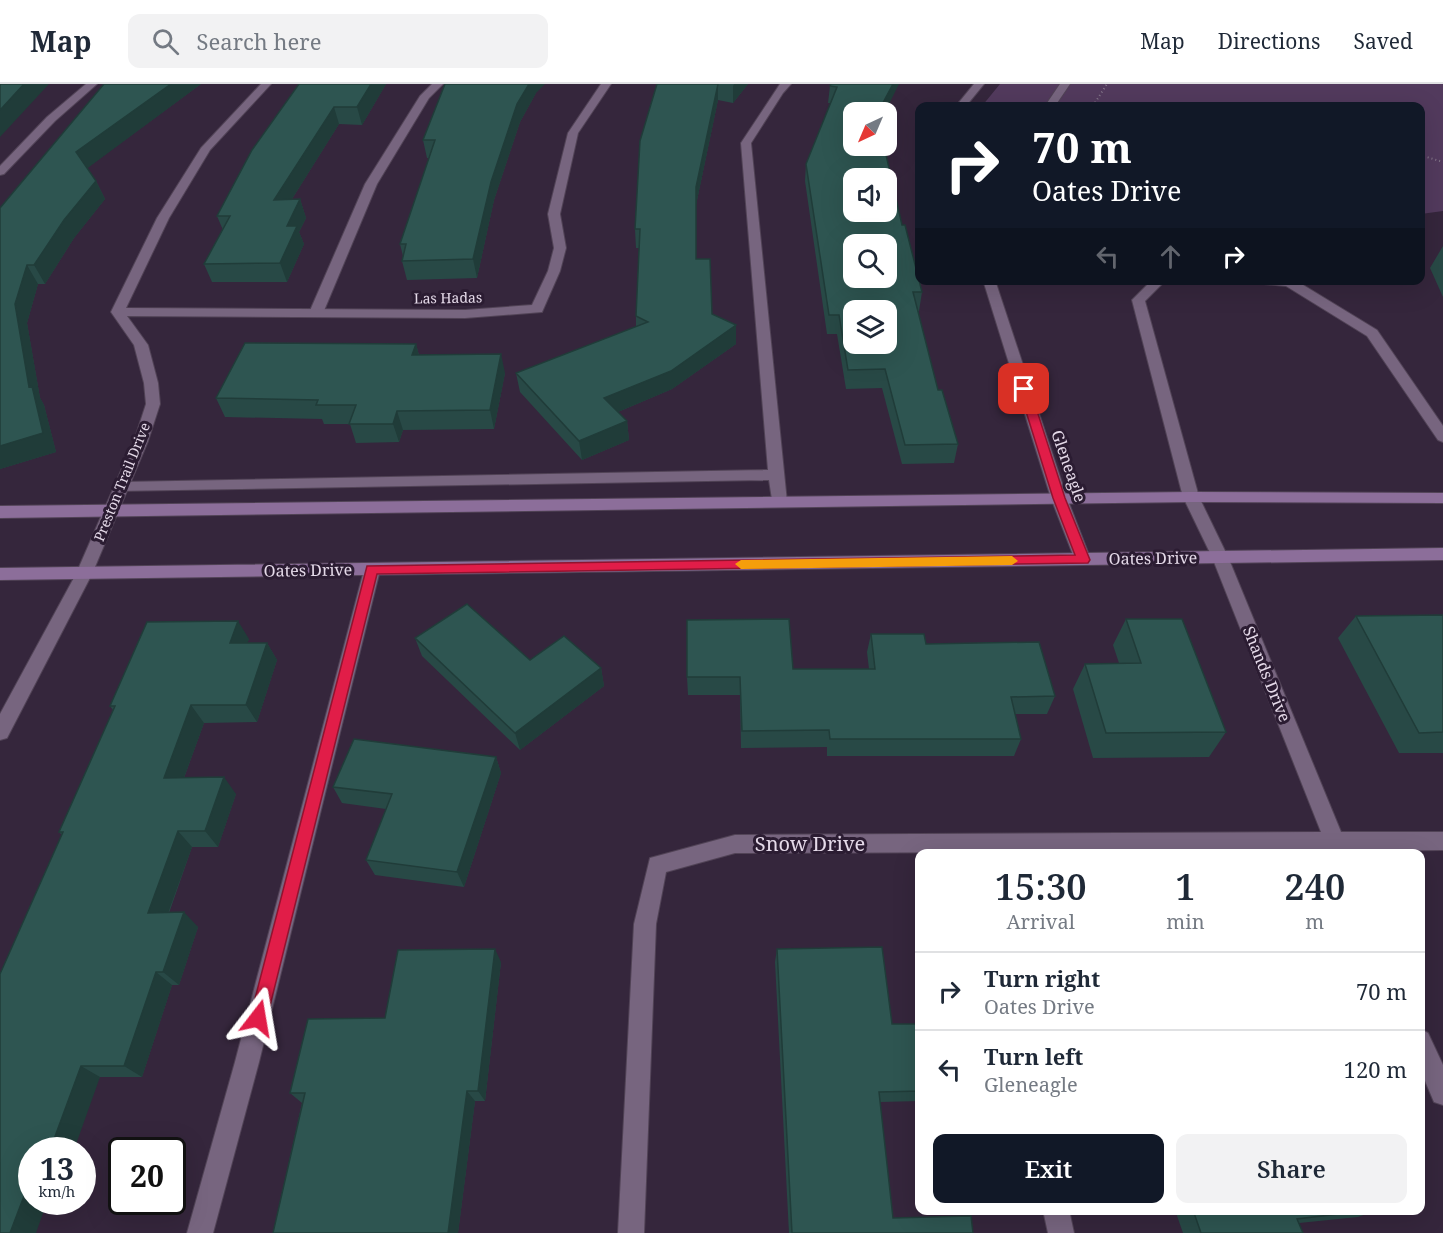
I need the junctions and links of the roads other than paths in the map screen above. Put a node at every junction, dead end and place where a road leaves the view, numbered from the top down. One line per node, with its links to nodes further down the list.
1 (92, 84): 10 (street)
2 (266, 84): 14 (street)
3 (438, 84): 15 (street)
4 (606, 84): 15 (street, Las Hadas)
5 (786, 84): 17 (street)
6 (979, 84): 8 (street)
7 (1065, 84): 9 (street)
8 (964, 102)
9 (1053, 102)
10 (0, 172)
11 (991, 285): 20 (street, Gleneagle)
12 (1154, 285): 19 (street, Shands Drive)
13 (1294, 285): 16 (street)
14 (118, 312): 15 (street, Las Hadas); 18 (street, Preston Trail Drive)
15 (316, 313)
16 (1443, 437)
17 (776, 475): 18 (street); 22 (street)
18 (122, 487): 24 (street, Preston Trail Drive)
19 (1191, 497): 20 (main road); 21 (main road); 26 (street, Shands Drive)
20 (1059, 498): 22 (main road); 27 (street, Gleneagle)
21 (1443, 498)
22 (779, 502): 24 (main road)
23 (0, 512): 24 (main road)
24 (111, 512): 30 (street, Preston Trail Drive)
25 (1443, 554): 26 (main road, Oates Drive)
26 (1220, 557): 27 (main road, Oates Drive); 33 (street, Shands Drive)
27 (1083, 560): 28 (main road, Oates Drive)
28 (372, 570): 30 (main road, Oates Drive); 38 (street)
29 (0, 574): 30 (main road, Oates Drive)
30 (84, 574): 31 (street, Preston Trail Drive)
31 (0, 732)
32 (1443, 841): 33 (street, Snow Drive)
33 (1337, 847): 34 (street, Snow Drive)
34 (980, 848): 39 (street, Snow Drive)
35 (1425, 1052): 36 (street)
36 (1443, 1093)
37 (1057, 1215): 40 (street)
38 (200, 1233)
39 (631, 1233)
40 (1061, 1233)

